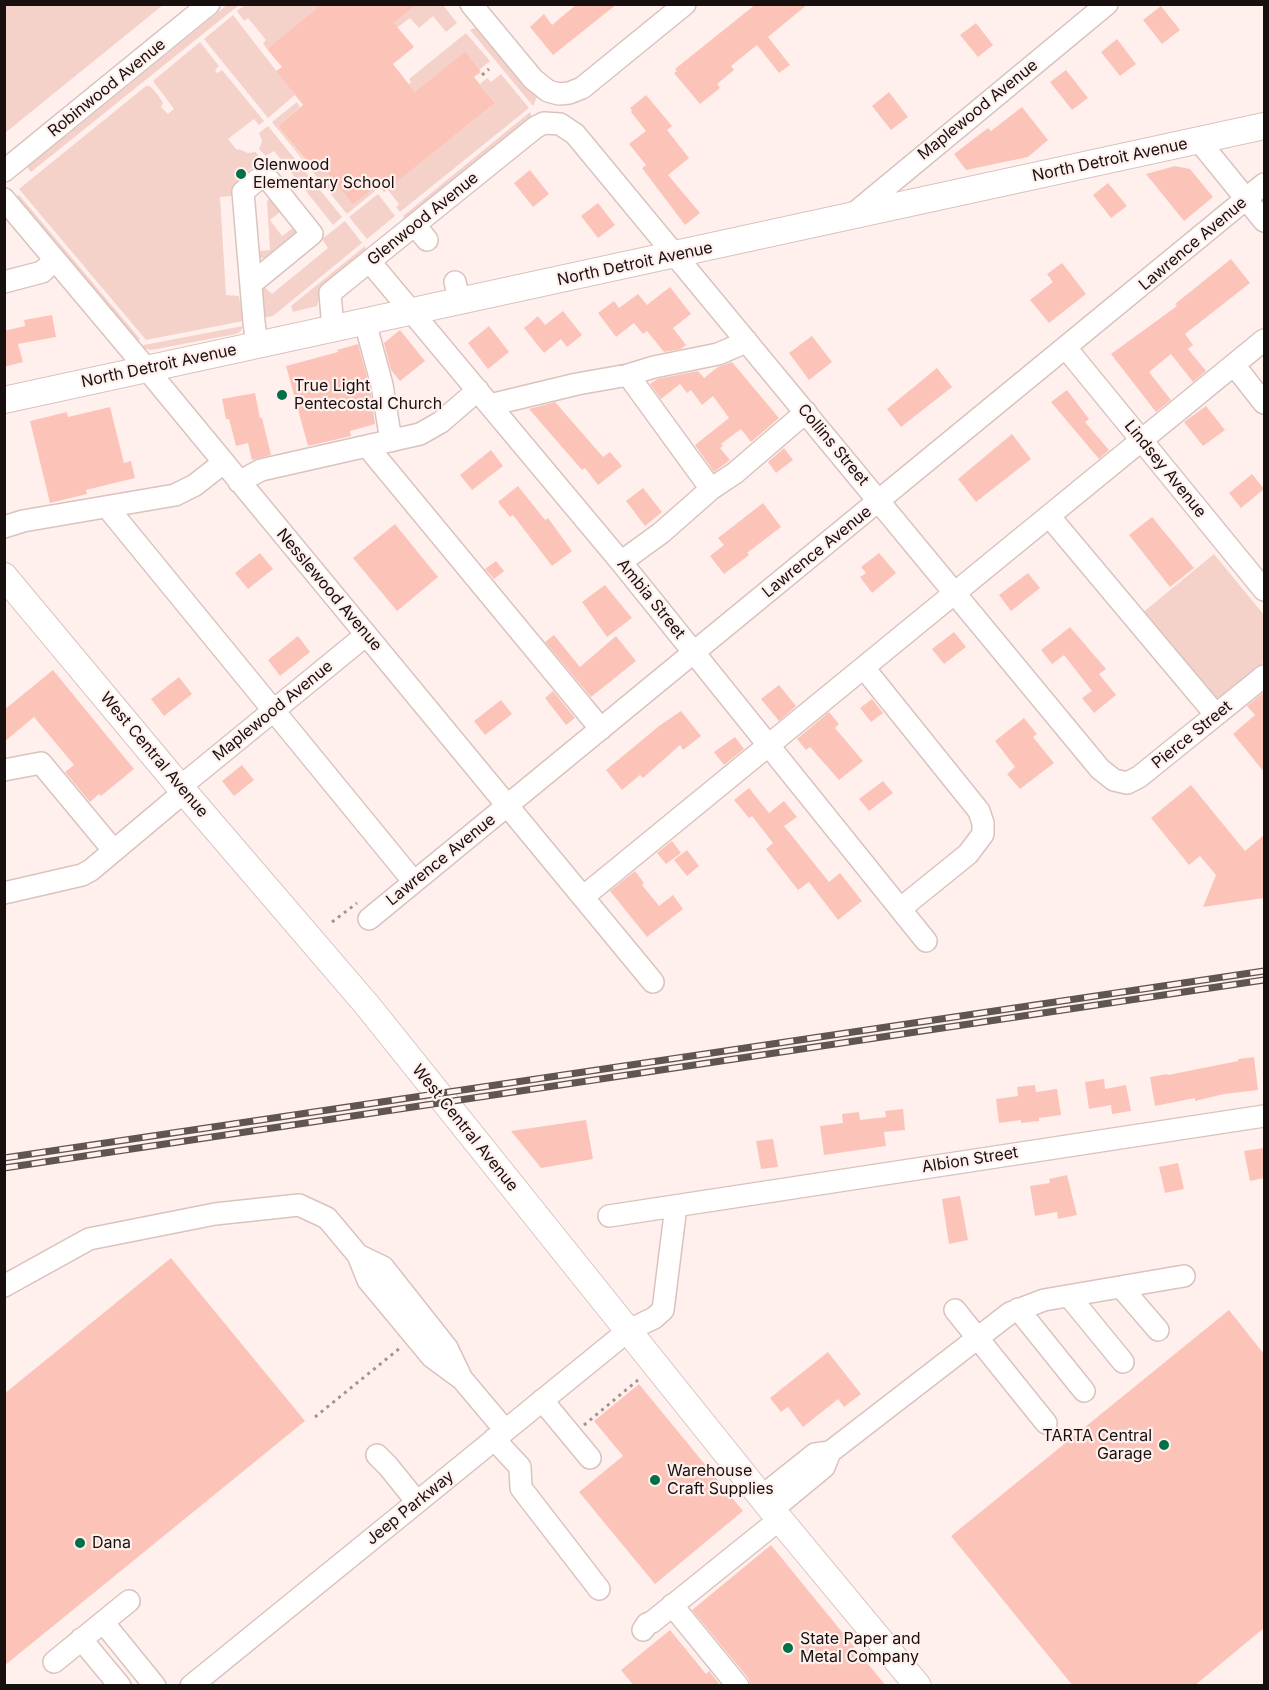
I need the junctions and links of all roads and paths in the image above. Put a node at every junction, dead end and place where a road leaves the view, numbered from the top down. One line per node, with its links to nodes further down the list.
1 (209, 4): 10 (street, Robinwood Avenue)
2 (471, 4): 3 (street)
3 (685, 4)
4 (1107, 4): 14 (street, Maplewood Avenue)
5 (489, 69): 6 (path)
6 (482, 75)
7 (544, 123): 16 (street, Collins Street); 18 (street, Glenwood Avenue)
8 (1264, 126): 9 (main road, North Detroit Avenue)
9 (1198, 141): 13 (street); 14 (main road, North Detroit Avenue)
10 (4, 171)
11 (1264, 184): 13 (street, Lawrence Avenue)
12 (4, 199): 17 (street, Nesslewood Avenue)
13 (1247, 199): 15 (street); 27 (street, Lawrence Avenue)
14 (850, 217): 16 (main road, North Detroit Avenue)
15 (1264, 221)
16 (675, 255): 21 (main road, North Detroit Avenue); 24 (street, Collins Street)
17 (55, 260): 19 (street); 29 (street, Nesslewood Avenue)
18 (370, 262): 21 (street, Ambia Street); 23 (street, Glenwood Avenue)
19 (4, 282)
20 (251, 284): 20 (street); 26 (street)
21 (412, 312): 22 (main road, North Detroit Avenue); 31 (street, Ambia Street)
22 (364, 322): 23 (main road, North Detroit Avenue); 35 (street)
23 (333, 329): 26 (main road, North Detroit Avenue)
24 (746, 340): 30 (street); 34 (street, Collins Street)
25 (1264, 340): 28 (street)
26 (257, 345): 29 (main road, North Detroit Avenue)
27 (1066, 348): 36 (street, Lindsey Avenue); 41 (street, Lawrence Avenue)
28 (1234, 365): 33 (street); 36 (street)
29 (146, 368): 32 (main road, North Detroit Avenue); 38 (street, Nesslewood Avenue)
30 (628, 375): 31 (street); 40 (street)
31 (484, 398): 35 (street); 45 (street, Ambia Street)
32 (4, 400)
33 (1264, 403)
34 (806, 412): 40 (street); 41 (street, Collins Street)
35 (391, 441): 37 (street)
36 (1142, 441): 43 (street); 47 (street, Lindsey Avenue)
37 (367, 446): 39 (street); 55 (street)
38 (223, 463): 39 (street, Nesslewood Avenue); 42 (street)
39 (239, 482): 49 (street, Nesslewood Avenue)
40 (711, 489): 45 (street)
41 (880, 500): 48 (street, Collins Street); 50 (street, Lawrence Avenue)
42 (108, 507): 44 (street); 53 (street)
43 (1049, 516): 48 (street); 54 (street)
44 (4, 527)
45 (621, 562): 50 (street, Ambia Street)
46 (8, 588): 59 (main road, West Central Avenue)
47 (1264, 590)
48 (955, 593): 51 (street); 58 (street, Collins Street)
49 (366, 635): 53 (street, Maplewood Avenue); 60 (street, Nesslewood Avenue)
50 (694, 652): 55 (street, Lawrence Avenue); 56 (street, Ambia Street)
51 (864, 668): 56 (street); 65 (street)
52 (1264, 676): 54 (street, Pierce Street)
53 (274, 711): 59 (street, Maplewood Avenue); 62 (street)
54 (1216, 715): 58 (street, Pierce Street)
55 (601, 729): 60 (street, Lawrence Avenue)
56 (770, 745): 64 (street); 65 (street, Ambia Street)
57 (5, 769): 61 (street)
58 (1114, 780)
59 (182, 790): 61 (street, Maplewood Avenue); 79 (main road, West Central Avenue)
60 (507, 806): 62 (street, Lawrence Avenue); 64 (street, Nesslewood Avenue)
61 (114, 851): 63 (street, Maplewood Avenue)
62 (414, 882): 66 (street, Lawrence Avenue)
63 (4, 893)
64 (583, 897): 68 (street, Nesslewood Avenue)
65 (900, 909): 67 (street, Ambia Street)
66 (369, 919)
67 (926, 941)
68 (653, 982)
69 (1264, 1116): 70 (street, Albion Street)
70 (676, 1206): 71 (street, Albion Street); 79 (street)
71 (609, 1216)
72 (358, 1255): 74 (street); 81 (street); 84 (street)
73 (1184, 1276): 75 (street)
74 (4, 1286)
75 (1121, 1287): 76 (street); 80 (street)
76 (1069, 1296): 77 (street); 83 (street)
77 (1018, 1309): 82 (street); 86 (street)
78 (955, 1310): 82 (street)
79 (628, 1330): 87 (street, Jeep Parkway); 95 (main road, West Central Avenue)
80 (1158, 1330)
81 (415, 1336): 84 (street); 88 (path)
82 (978, 1337): 89 (street); 95 (street)
83 (1122, 1362)
84 (462, 1379): 91 (street)
85 (638, 1380): 90 (path)
86 (1084, 1391)
87 (542, 1400): 91 (street, Jeep Parkway); 93 (street)
88 (315, 1417)
89 (1046, 1423)
90 (580, 1428)
91 (499, 1435): 94 (street, Jeep Parkway); 96 (street)
92 (377, 1455): 94 (street)
93 (590, 1458)
94 (417, 1502): 105 (street, Jeep Parkway)
95 (771, 1509): 98 (street); 107 (main road, West Central Avenue)
96 (599, 1589)
97 (129, 1600): 99 (street)
98 (672, 1605): 100 (street); 106 (street)
99 (103, 1622): 101 (street); 104 (street)
100 (643, 1630)
101 (81, 1639): 102 (street); 103 (street)
102 (54, 1662)
103 (120, 1686)
104 (155, 1686)
105 (191, 1686)
106 (738, 1686)
107 (918, 1686)

